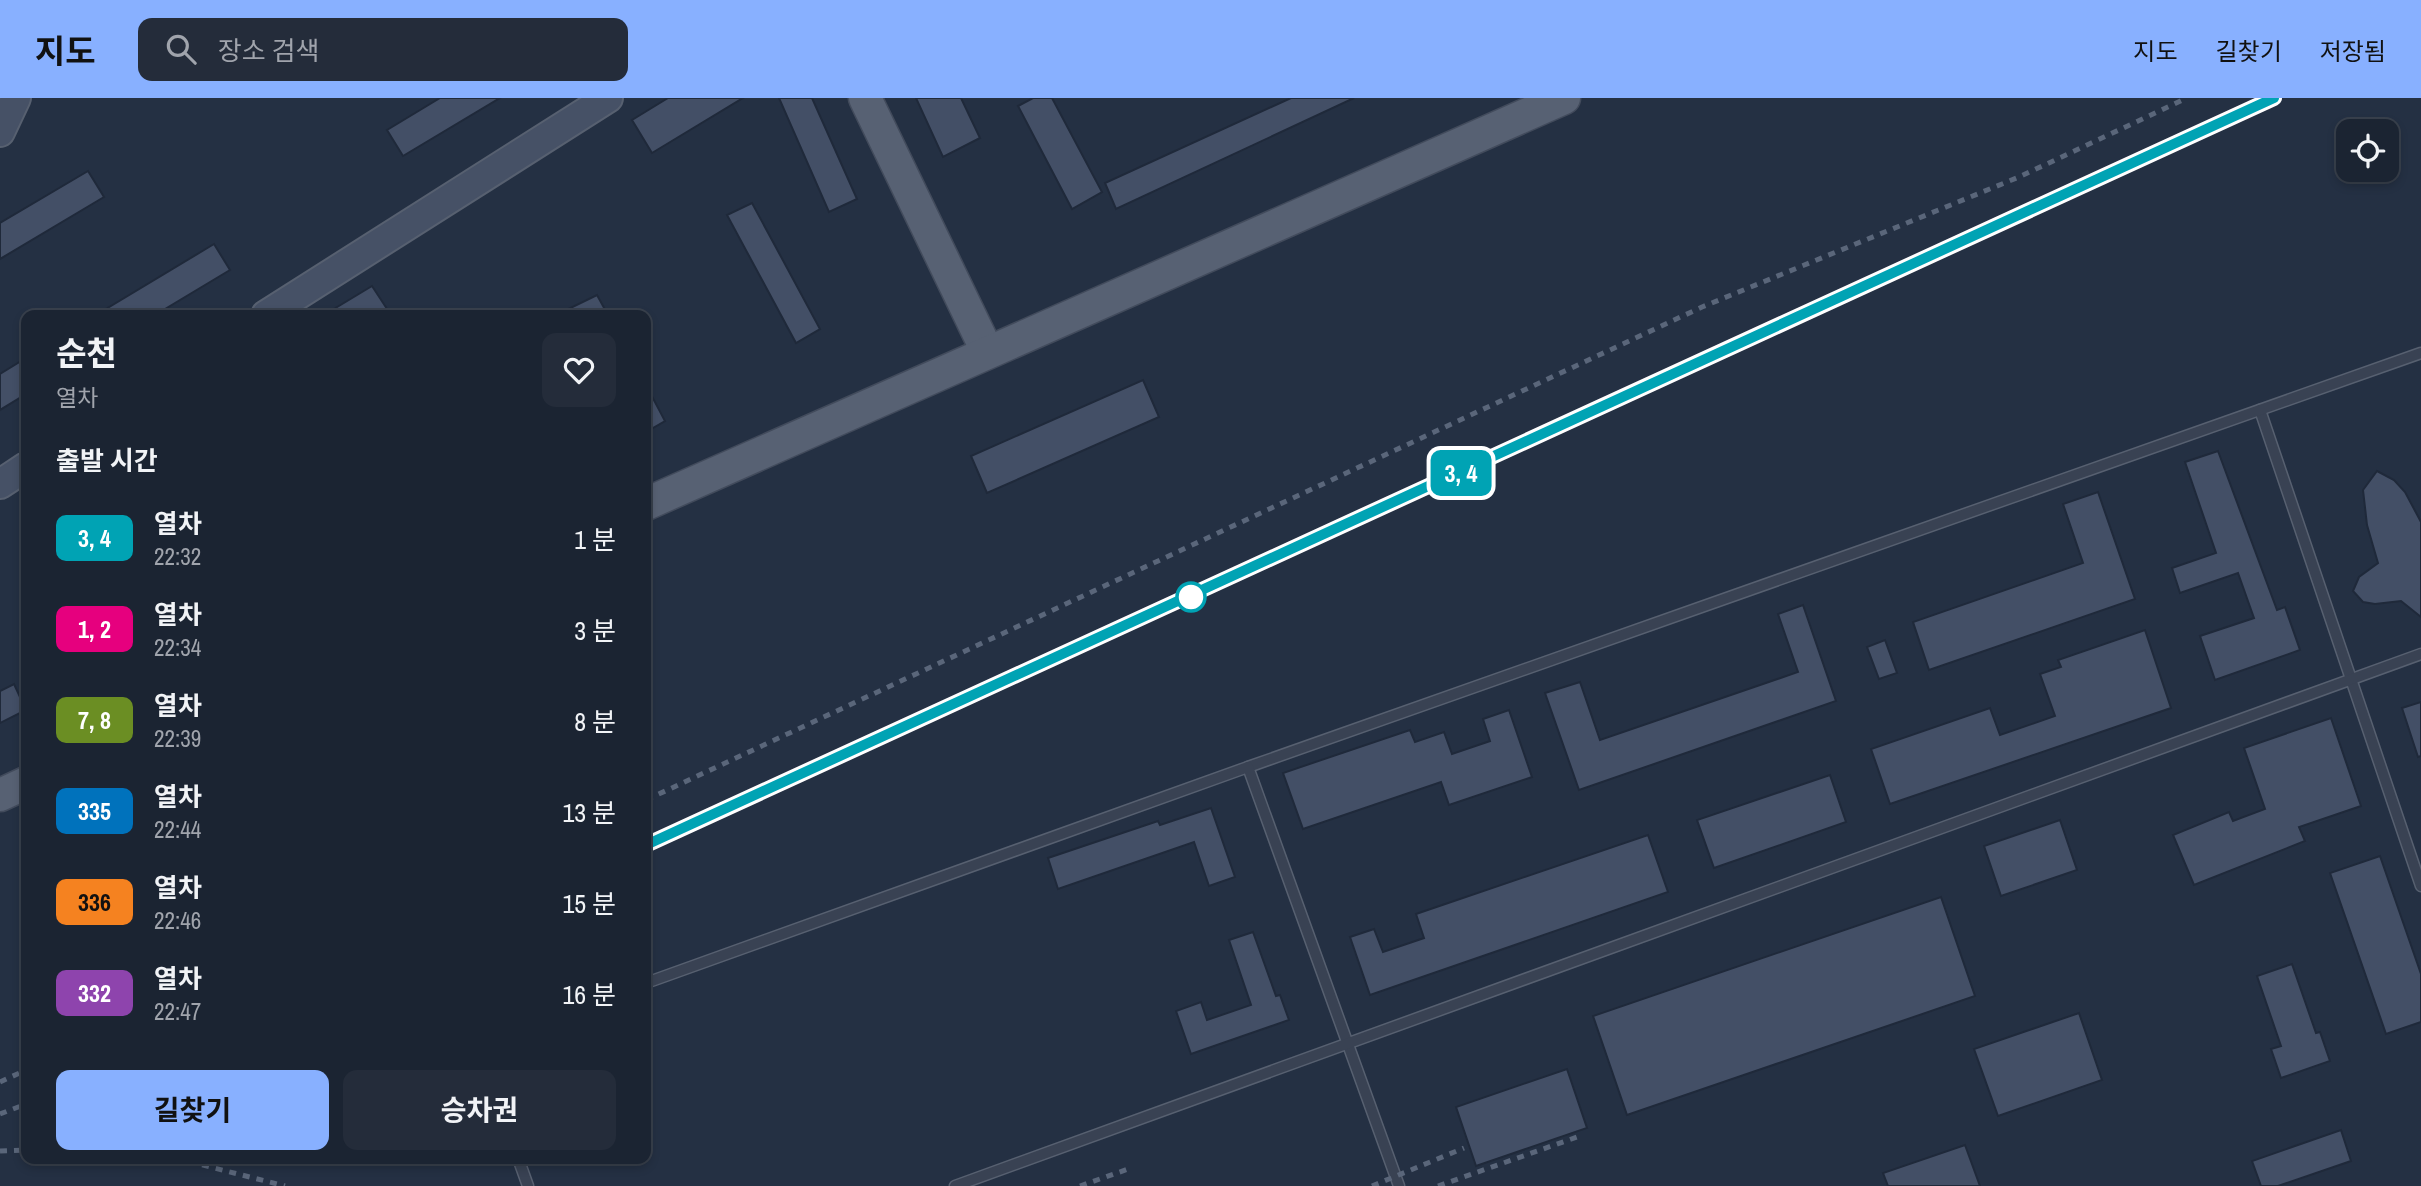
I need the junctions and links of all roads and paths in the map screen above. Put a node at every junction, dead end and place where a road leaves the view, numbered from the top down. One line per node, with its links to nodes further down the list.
1 (16, 98): 5 (main road)
2 (608, 98): 6 (main road)
3 (865, 98): 7 (main road)
4 (1564, 98): 7 (main road)
5 (0, 132)
6 (274, 310)
7 (986, 351): 12 (main road)
8 (2421, 353): 9 (lane)
9 (2260, 410): 14 (lane); 15 (lane)
10 (21, 470): 11 (main road)
11 (0, 484)
12 (651, 502)
13 (2421, 654): 14 (lane)
14 (2351, 680): 18 (lane); 20 (lane)
15 (1248, 767): 19 (lane); 20 (lane)
16 (21, 785): 17 (main road)
17 (0, 795)
18 (2421, 886)
19 (651, 981)
20 (1346, 1042): 23 (lane); 24 (lane)
21 (521, 1164): 22 (lane)
22 (528, 1186)
23 (955, 1186)
24 (1399, 1186)

